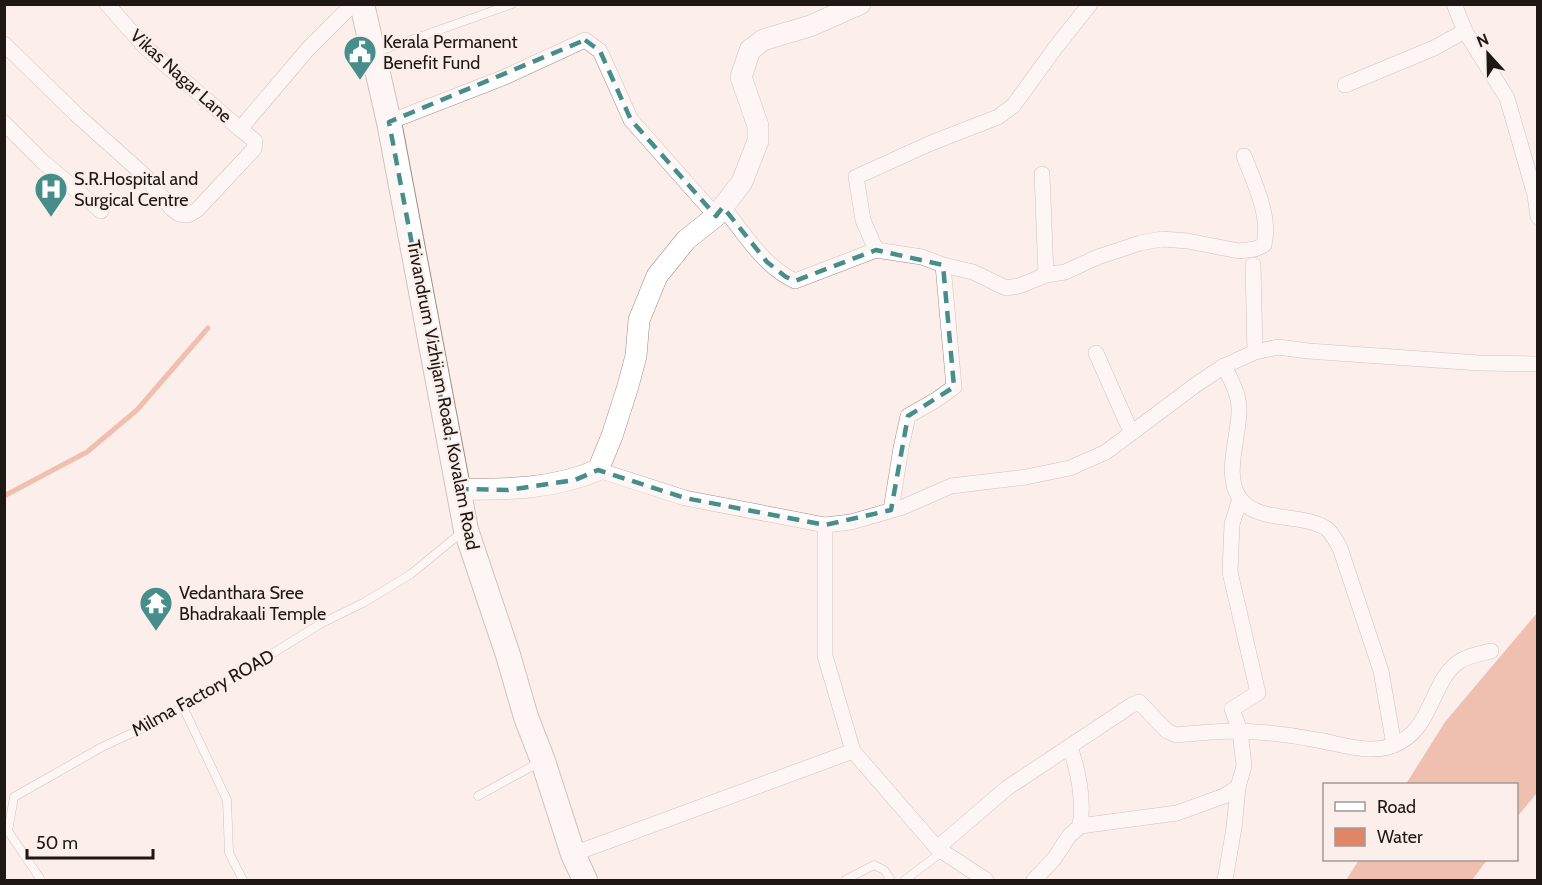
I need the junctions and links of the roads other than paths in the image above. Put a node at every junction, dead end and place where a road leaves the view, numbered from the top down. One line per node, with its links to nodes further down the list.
1 (107, 4): 14 (street, Vikas Nagar Lane)
2 (353, 4): 14 (street, Vikas Nagar Lane)
3 (362, 4): 10 (main road, Trivandrum Vizhijam Road, Kovalam Road)
4 (512, 4): 10 (lane)
5 (860, 4): 18 (main road)
6 (1090, 4): 20 (street)
7 (1454, 4): 8 (street)
8 (1465, 31): 11 (street); 19 (street)
9 (4, 44): 14 (street)
10 (373, 53): 12 (main road, Trivandrum Vizhijam Road, Kovalam Road)
11 (1345, 85)
12 (389, 122): 18 (street); 30 (main road, Trivandrum Vizhijam Road, Kovalam Road)
13 (4, 123): 17 (street)
14 (240, 129)
15 (1244, 156): 23 (street)
16 (1042, 174): 23 (street)
17 (101, 211)
18 (719, 211): 20 (street); 29 (main road)
19 (1537, 214)
20 (876, 250): 21 (street)
21 (943, 265): 23 (street); 32 (street)
22 (1253, 265): 25 (street)
23 (1046, 275)
24 (1096, 352): 28 (street)
25 (1255, 352): 26 (street); 27 (street)
26 (1538, 364)
27 (1224, 366): 28 (street); 31 (street)
28 (1131, 432): 32 (street)
29 (598, 470): 30 (main road); 33 (street)
30 (458, 489): 34 (main road, Trivandrum Vizhijam Road, Kovalam Road)
31 (1240, 499): 37 (street); 38 (street)
32 (891, 510): 33 (street)
33 (825, 525): 40 (street)
34 (466, 530): 36 (lane, Milma Factory ROAD); 41 (main road, Trivandrum Vizhijam Road, Kovalam Road)
35 (1491, 651): 38 (street)
36 (183, 707): 44 (lane, Milma Factory ROAD); 49 (lane)
37 (1240, 731): 38 (street); 39 (street); 42 (street)
38 (1394, 745)
39 (1070, 747): 45 (street); 46 (street)
40 (853, 751): 46 (street); 47 (street)
41 (543, 761): 43 (lane); 47 (main road, Trivandrum Vizhijam Road, Kovalam Road)
42 (1238, 788): 45 (street); 56 (street)
43 (478, 796)
44 (8, 809): 48 (lane, Milma Factory ROAD)
45 (1080, 826): 55 (street)
46 (939, 850): 53 (lane); 54 (street)
47 (573, 854): 50 (main road, Trivandrum Vizhijam Road, Kovalam Road)
48 (40, 880)
49 (243, 880)
50 (585, 880)
51 (845, 880): 52 (lane)
52 (891, 880)
53 (904, 880)
54 (986, 880)
55 (1034, 880)
56 (1225, 880)

